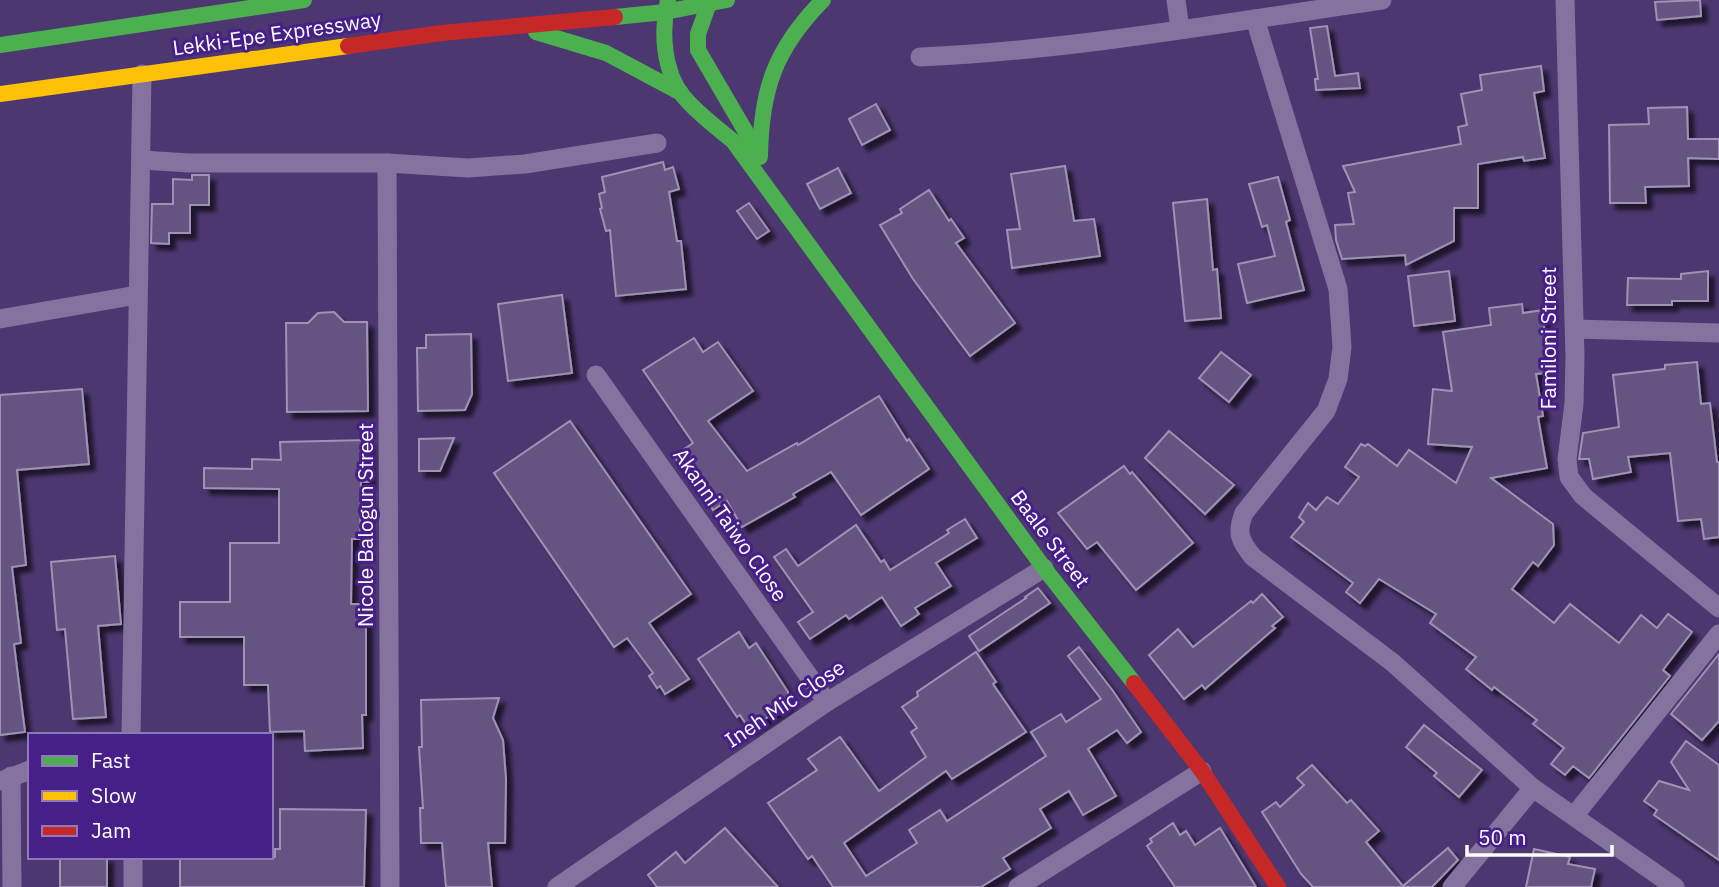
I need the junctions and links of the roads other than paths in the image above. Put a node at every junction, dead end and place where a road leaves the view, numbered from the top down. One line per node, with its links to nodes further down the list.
1 (304, 0): 8 (main road, Lekki-Epe Expressway)
2 (685, 0): 10 (main road)
3 (727, 0): 9 (main road, Lekki-Epe Expressway)
4 (823, 0): 22 (main road)
5 (1176, 0): 13 (street)
6 (1382, 0): 12 (street)
7 (1565, 0): 28 (street, Familoni Street)
8 (278, 1): 15 (main road, Lekki-Epe Expressway)
9 (709, 2): 10 (main road, Lekki-Epe Expressway); 22 (main road)
10 (666, 6): 14 (main road, Lekki-Epe Expressway); 19 (main road)
11 (532, 9): 16 (main road)
12 (1255, 19): 13 (street); 39 (street)
13 (1180, 29): 17 (street)
14 (442, 33): 16 (main road, Lekki-Epe Expressway); 19 (main road)
15 (0, 45)
16 (319, 50): 18 (main road, Lekki-Epe Expressway)
17 (920, 57)
18 (142, 74): 20 (main road, Lekki-Epe Expressway); 23 (street)
19 (681, 93): 25 (main road)
20 (0, 94)
21 (657, 143): 24 (street)
22 (760, 157): 25 (main road)
23 (141, 160): 24 (street); 26 (street)
24 (387, 163): 44 (street, Nicole Balogun Street)
25 (787, 218): 31 (main road, Baale Street)
26 (138, 295): 27 (street); 35 (street)
27 (0, 319)
28 (1575, 330): 29 (street); 32 (street, Familoni Street)
29 (1719, 333)
30 (596, 374): 34 (street, Akanni Taiwo Close)
31 (1044, 568): 34 (street, Ineh Mic Close); 37 (main road, Baale Street)
32 (1719, 608)
33 (1719, 634): 40 (street)
34 (827, 702): 45 (street, Ineh Mic Close)
35 (131, 733)
36 (28, 771): 38 (street)
37 (1202, 771): 46 (street); 47 (main road, Baale Street)
38 (5, 778): 42 (street)
39 (1533, 788): 40 (street); 48 (street)
40 (1574, 816): 49 (street)
41 (133, 859): 43 (street)
42 (12, 887)
43 (134, 887)
44 (390, 887)
45 (557, 887)
46 (1018, 887)
47 (1278, 887)
48 (1452, 887)
49 (1675, 887)

